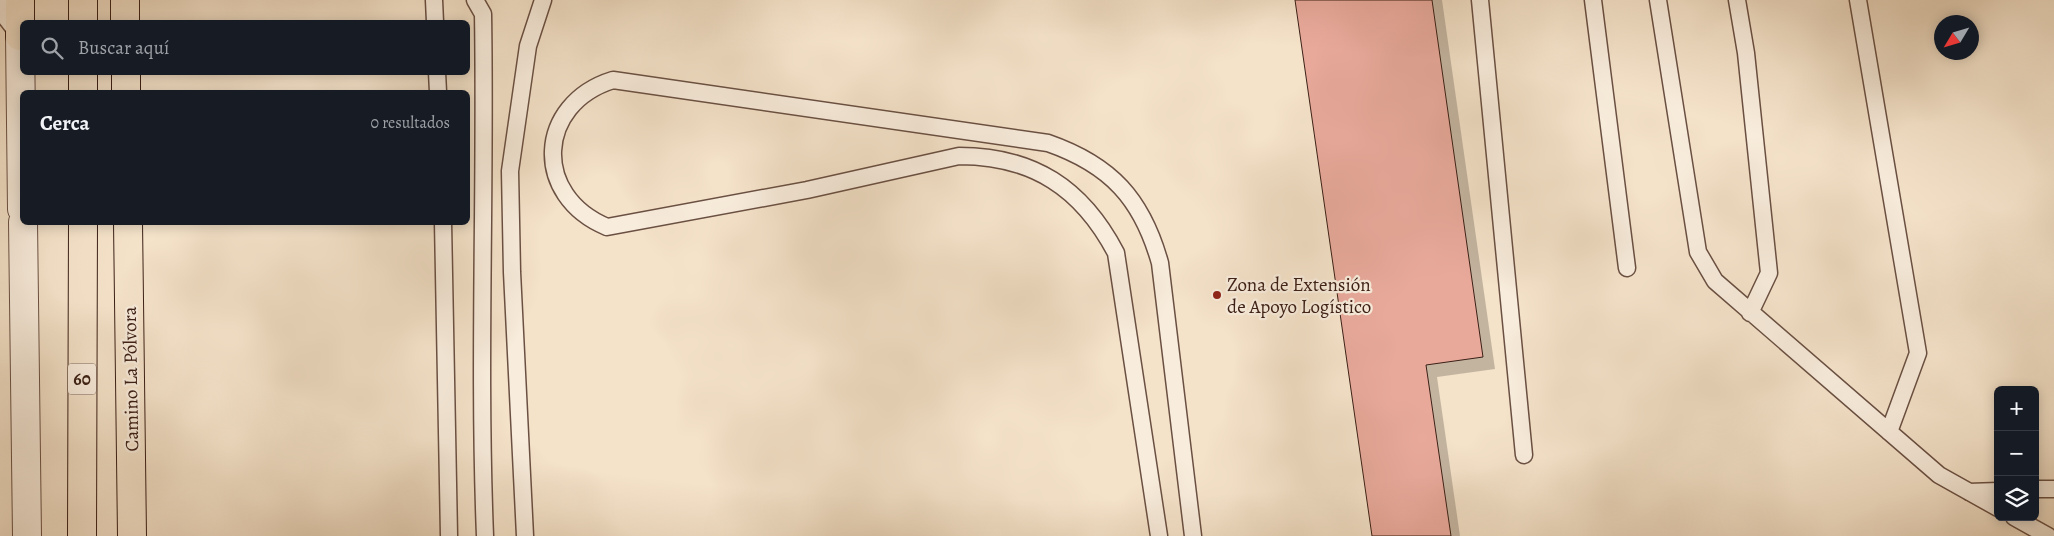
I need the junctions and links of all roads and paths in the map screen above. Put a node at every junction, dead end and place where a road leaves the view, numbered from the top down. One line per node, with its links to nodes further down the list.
1 (20, 0): 16 (highway)
2 (83, 0): 13 (highway)
3 (125, 0): 14 (highway)
4 (434, 0): 15 (lane)
5 (475, 0): 43 (lane)
6 (544, 0): 44 (lane)
7 (1480, 0): 32 (lane)
8 (1593, 0): 29 (lane)
9 (1658, 0): 30 (lane)
10 (1738, 0): 30 (lane)
11 (1858, 0): 31 (lane)
12 (0, 4): 16 (lane)
13 (83, 20)
14 (125, 20)
15 (435, 20)
16 (20, 36)
17 (20, 75): 21 (street)
18 (83, 75): 22 (highway)
19 (126, 75): 23 (highway)
20 (437, 75): 24 (lane)
21 (21, 90)
22 (83, 90)
23 (126, 90)
24 (438, 90)
25 (23, 225): 39 (street)
26 (83, 225): 40 (highway, 60)
27 (128, 225): 41 (highway, Camino La Pólvora)
28 (443, 225): 42 (lane)
29 (1627, 268)
30 (1750, 313): 31 (lane)
31 (1889, 432): 36 (lane)
32 (1524, 455)
33 (2039, 489): 34 (lane)
34 (2054, 489)
35 (1994, 491): 36 (lane)
36 (1969, 492): 37 (lane)
37 (1994, 506)
38 (2021, 521): 47 (lane)
39 (27, 536)
40 (82, 536)
41 (132, 536)
42 (448, 536)
43 (485, 536)
44 (525, 536)
45 (1159, 536): 46 (lane)
46 (1193, 536)
47 (2048, 536)

